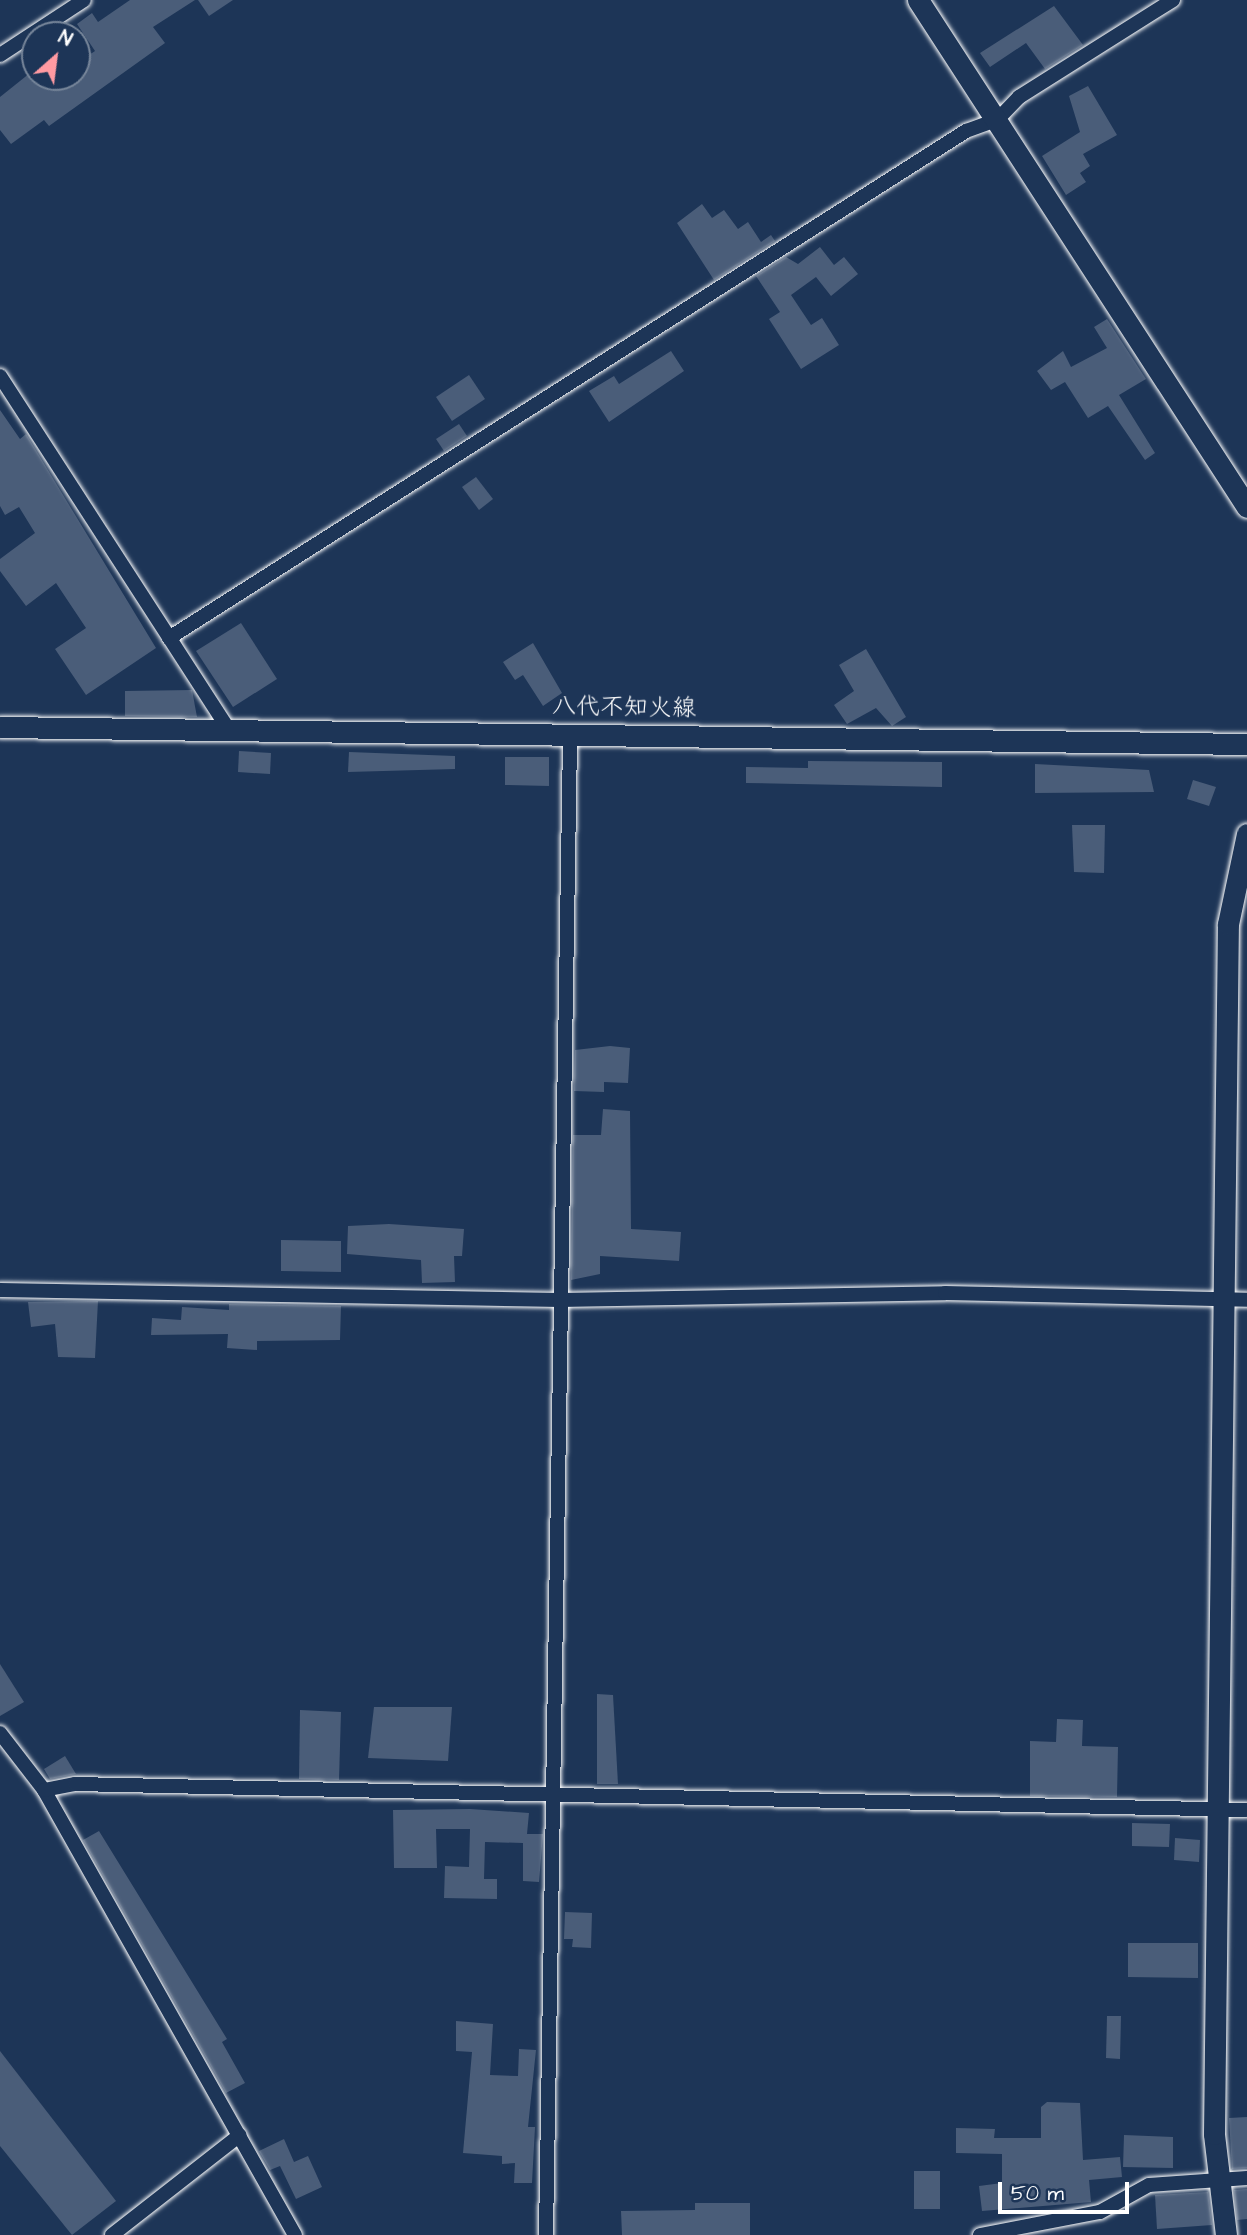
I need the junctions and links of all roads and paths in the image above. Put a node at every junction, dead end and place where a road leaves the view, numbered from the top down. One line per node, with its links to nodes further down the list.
1 (84, 0): 4 (street)
2 (918, 0): 5 (main road)
3 (1173, 0): 5 (street)
4 (0, 55)
5 (996, 120): 7 (main road); 8 (street)
6 (0, 376): 8 (street)
7 (1247, 507)
8 (169, 638): 10 (street)
9 (0, 727): 10 (main road, 八代不知火線)
10 (227, 727): 11 (main road, 八代不知火線)
11 (570, 733): 12 (main road, 八代不知火線); 16 (street)
12 (1247, 744)
13 (1247, 834): 15 (main road)
14 (0, 1290): 16 (street)
15 (1236, 1299): 16 (street); 20 (main road)
16 (559, 1300): 19 (street)
17 (0, 1733): 18 (street)
18 (44, 1790): 19 (street); 22 (street)
19 (553, 1793): 20 (street); 27 (street)
20 (1218, 1810): 21 (street); 24 (main road)
21 (1247, 1810)
22 (240, 2135): 25 (street); 26 (street)
23 (1247, 2178): 24 (street)
24 (1220, 2180): 28 (street); 29 (main road)
25 (113, 2235)
26 (295, 2235)
27 (546, 2235)
28 (980, 2235)
29 (1226, 2235)

